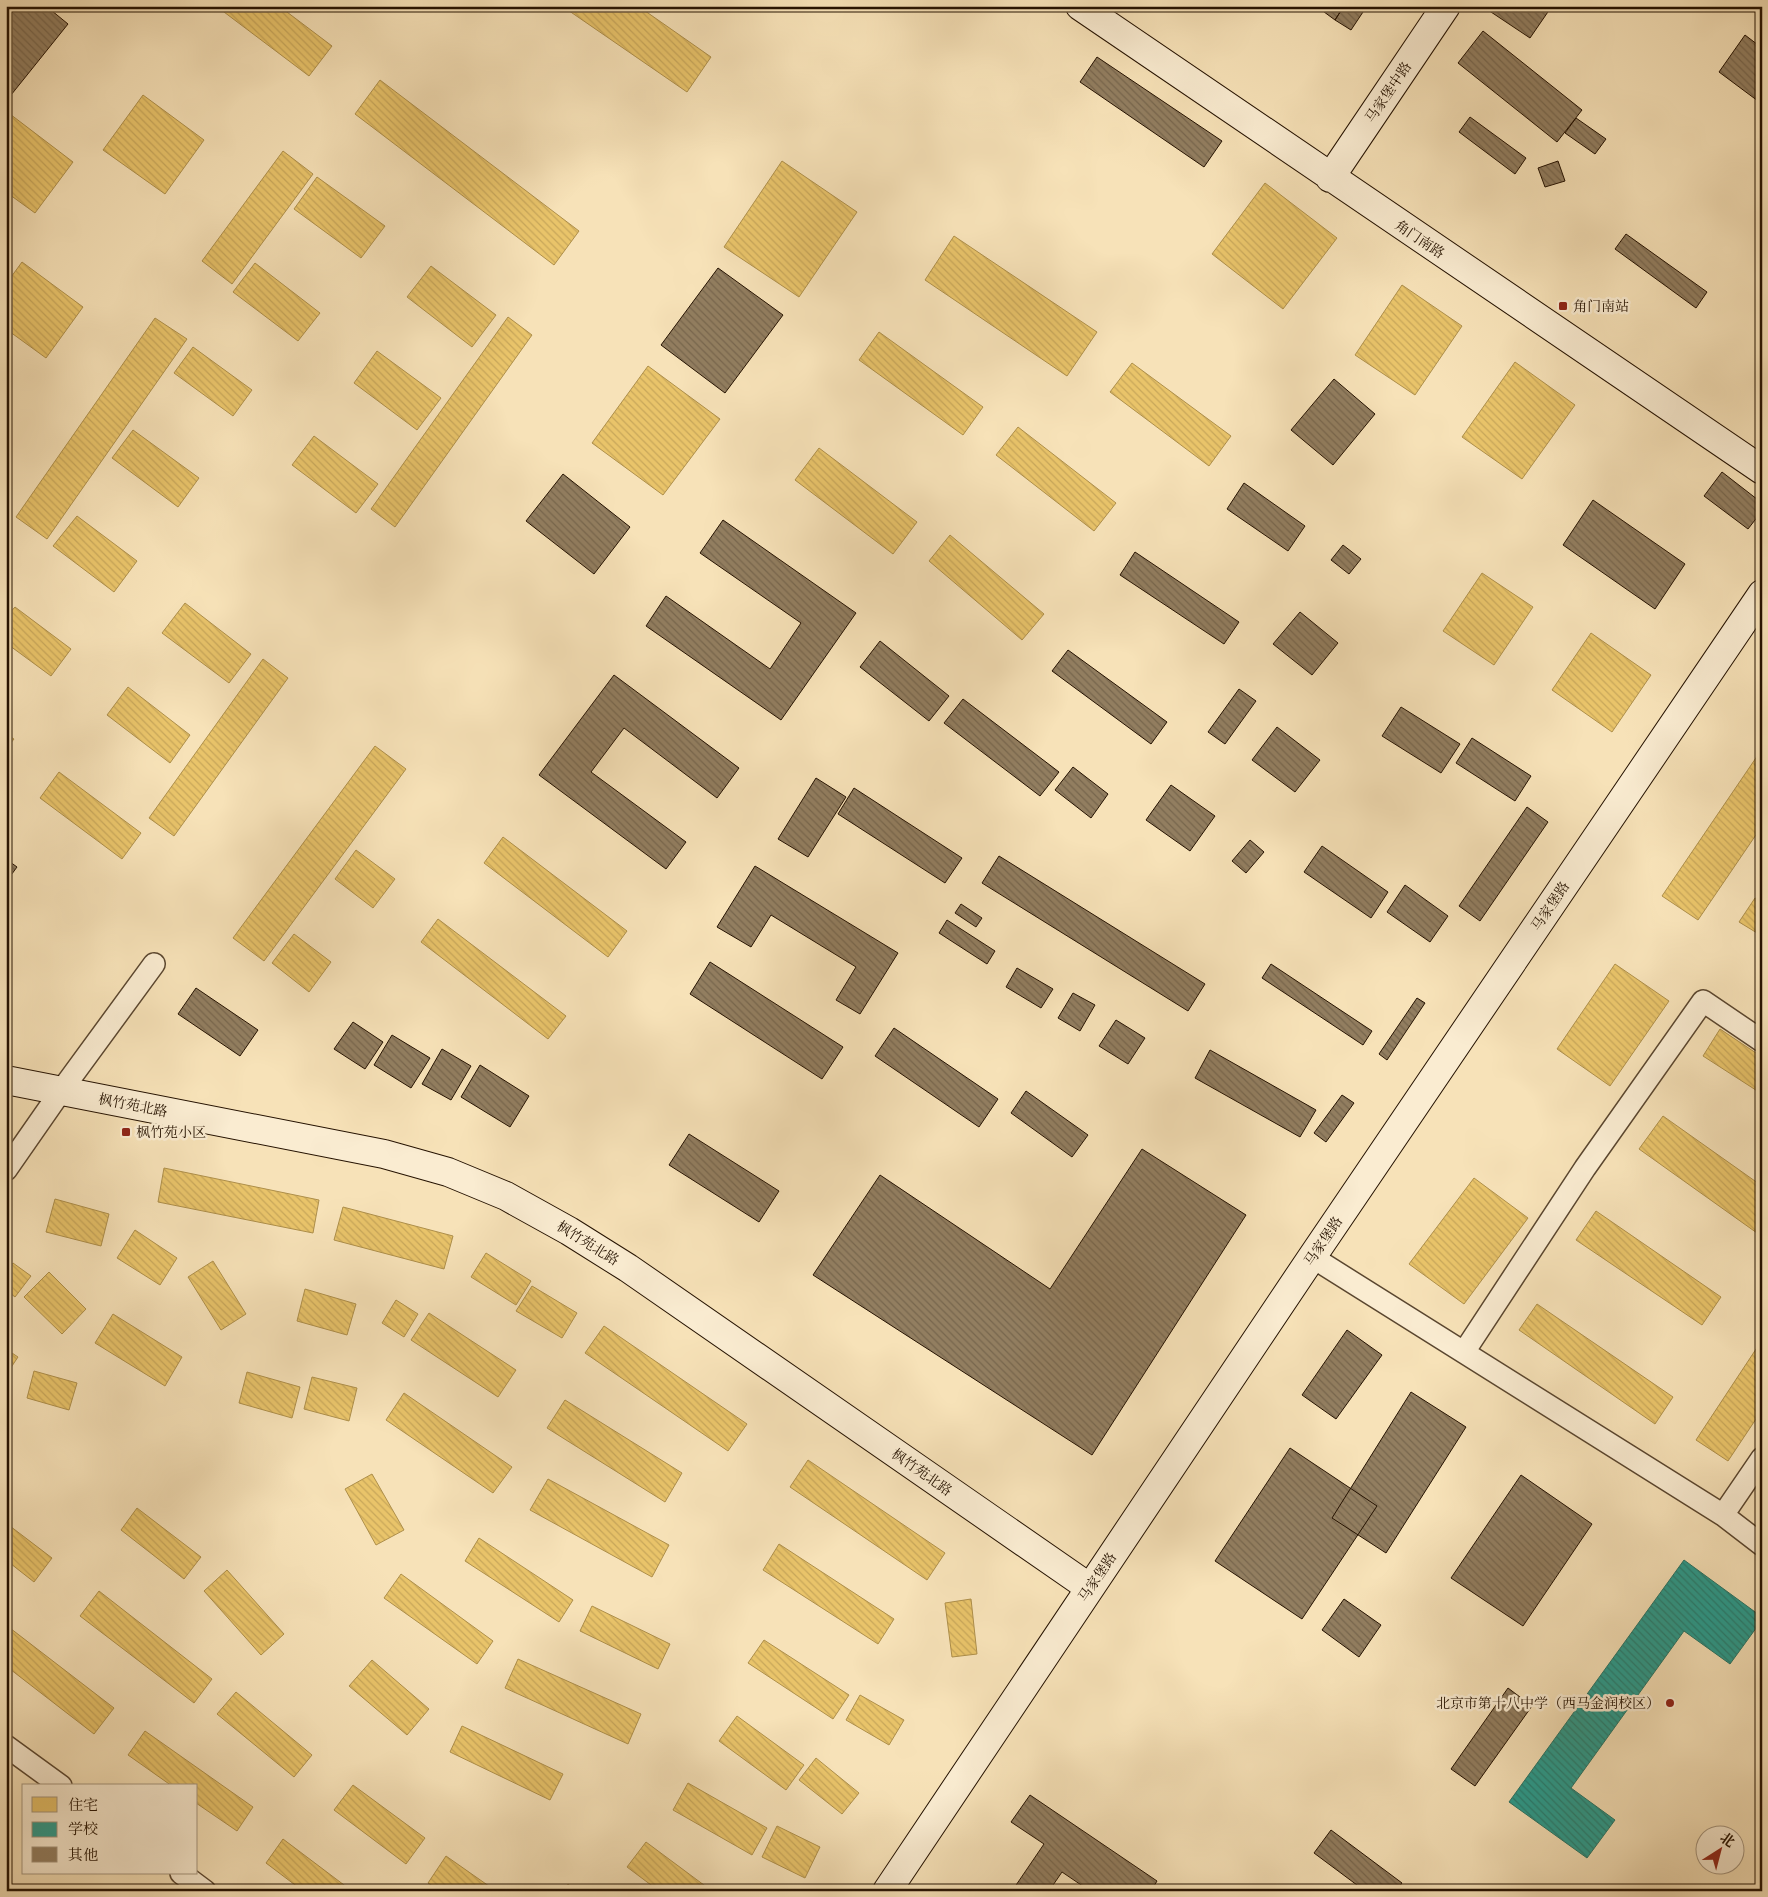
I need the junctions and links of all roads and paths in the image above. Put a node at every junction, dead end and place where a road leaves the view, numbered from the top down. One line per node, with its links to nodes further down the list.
1 (1080, 6): 3 (street, 角门南路)
2 (1446, 6): 3 (street, 马家堡中路)
3 (1330, 178): 4 (street, 角门南路)
4 (1762, 470)
5 (1762, 594): 11 (street, 马家堡路)
6 (154, 964): 9 (street)
7 (1762, 1040): 12 (street)
8 (6, 1080): 9 (street, 枫竹苑北路)
9 (60, 1091): 10 (street); 16 (street, 枫竹苑北路)
10 (6, 1170)
11 (1312, 1257): 12 (street); 16 (street, 马家堡路)
12 (1464, 1352): 14 (street)
13 (1762, 1458): 14 (street)
14 (1723, 1515): 15 (street)
15 (1762, 1545)
16 (1090, 1588): 21 (street, 马家堡路)
17 (6, 1746): 18 (street)
18 (58, 1784)
19 (182, 1874): 20 (street)
20 (206, 1891)
21 (887, 1891)

